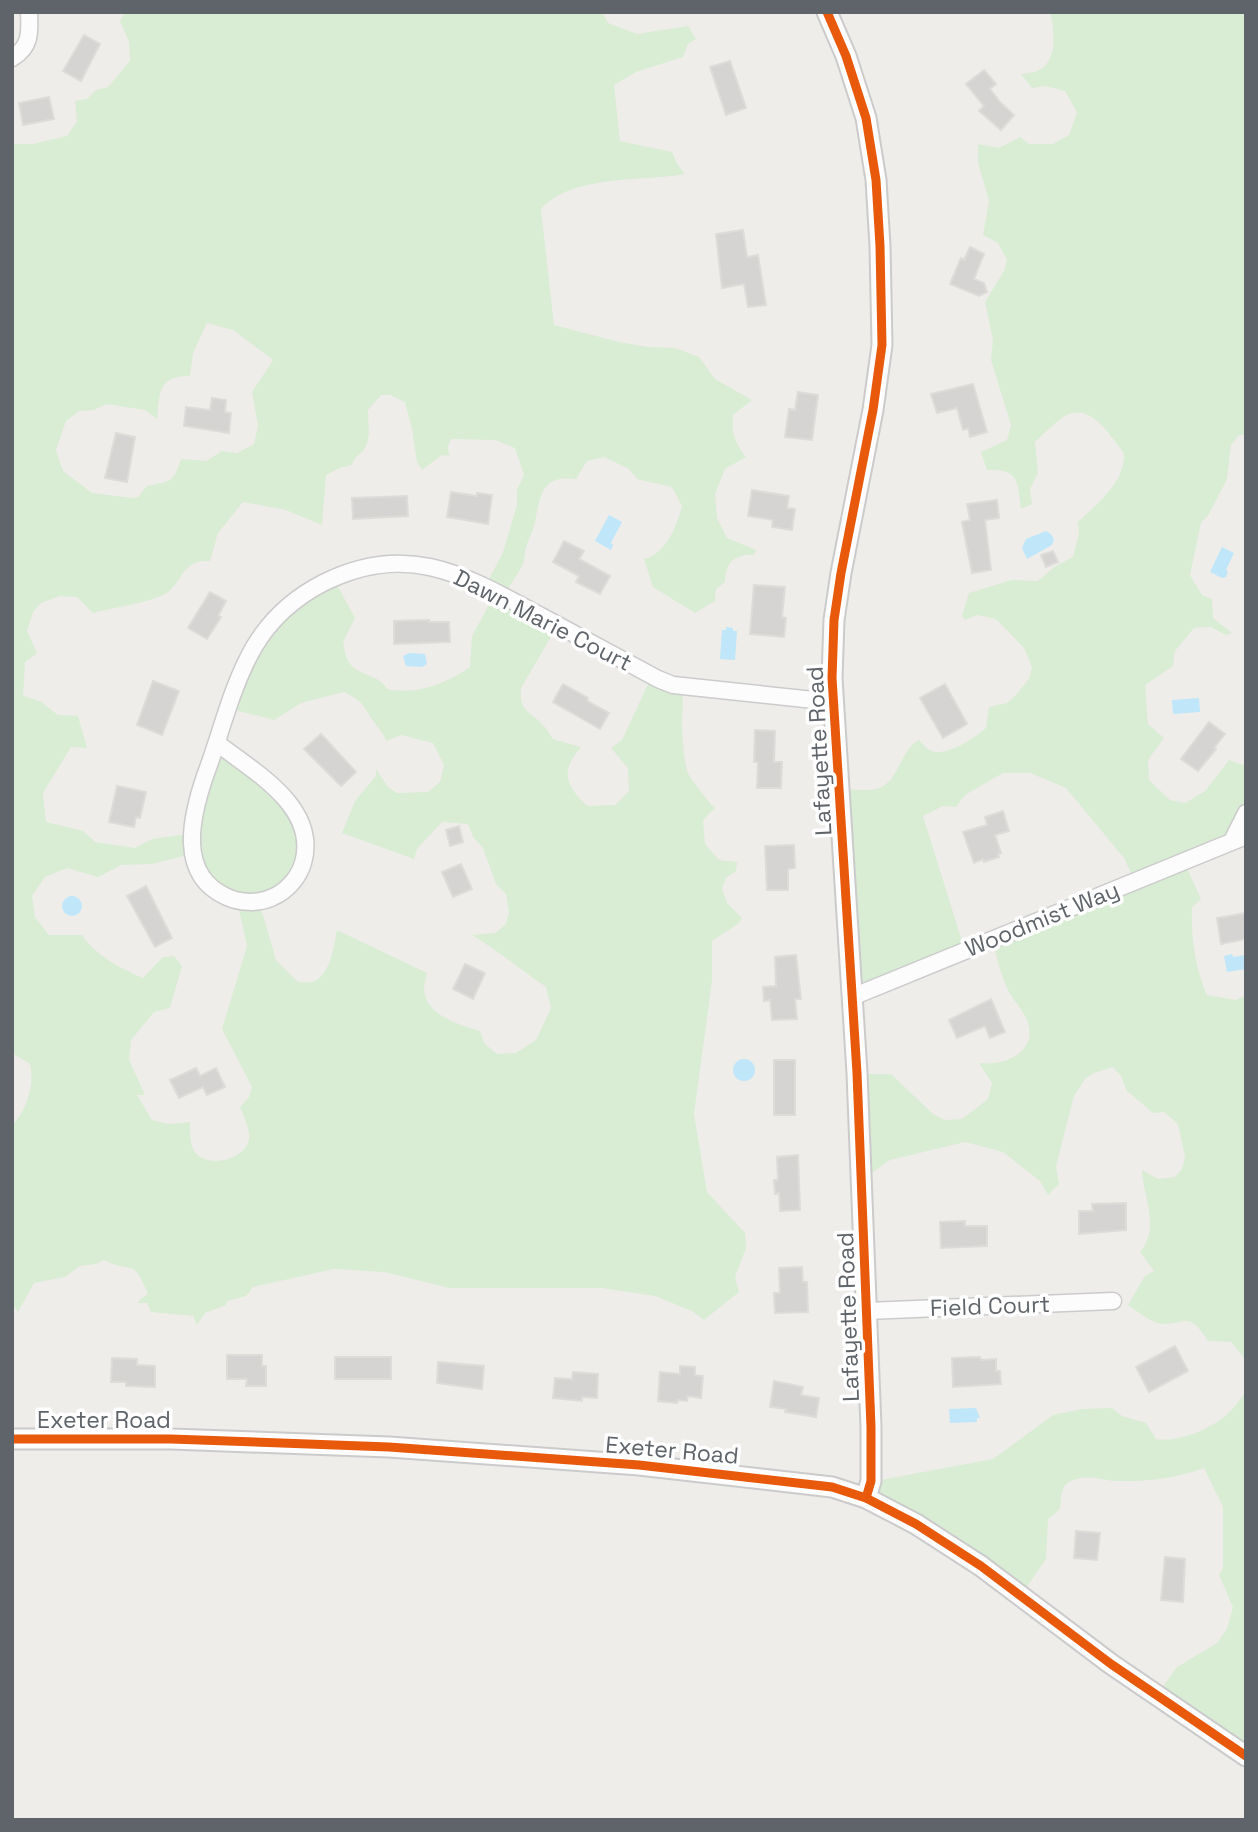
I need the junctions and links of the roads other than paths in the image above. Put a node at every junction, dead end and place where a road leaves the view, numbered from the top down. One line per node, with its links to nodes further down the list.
1 (29, 12): 3 (street)
2 (827, 12): 4 (street, Lafayette Road)
3 (12, 58)
4 (833, 702): 5 (street, Dawn Marie Court); 8 (street, Lafayette Road)
5 (217, 743): 5 (street, Dawn Marie Court)
6 (1246, 813): 7 (street, Woodmist Way)
7 (1239, 838): 8 (street, Woodmist Way)
8 (852, 996): 10 (street, Lafayette Road)
9 (1113, 1301): 10 (street, Field Court)
10 (867, 1311): 12 (street, Lafayette Road)
11 (12, 1439): 12 (street, Exeter Road)
12 (866, 1498): 13 (street, Exeter Road)
13 (1246, 1756)

